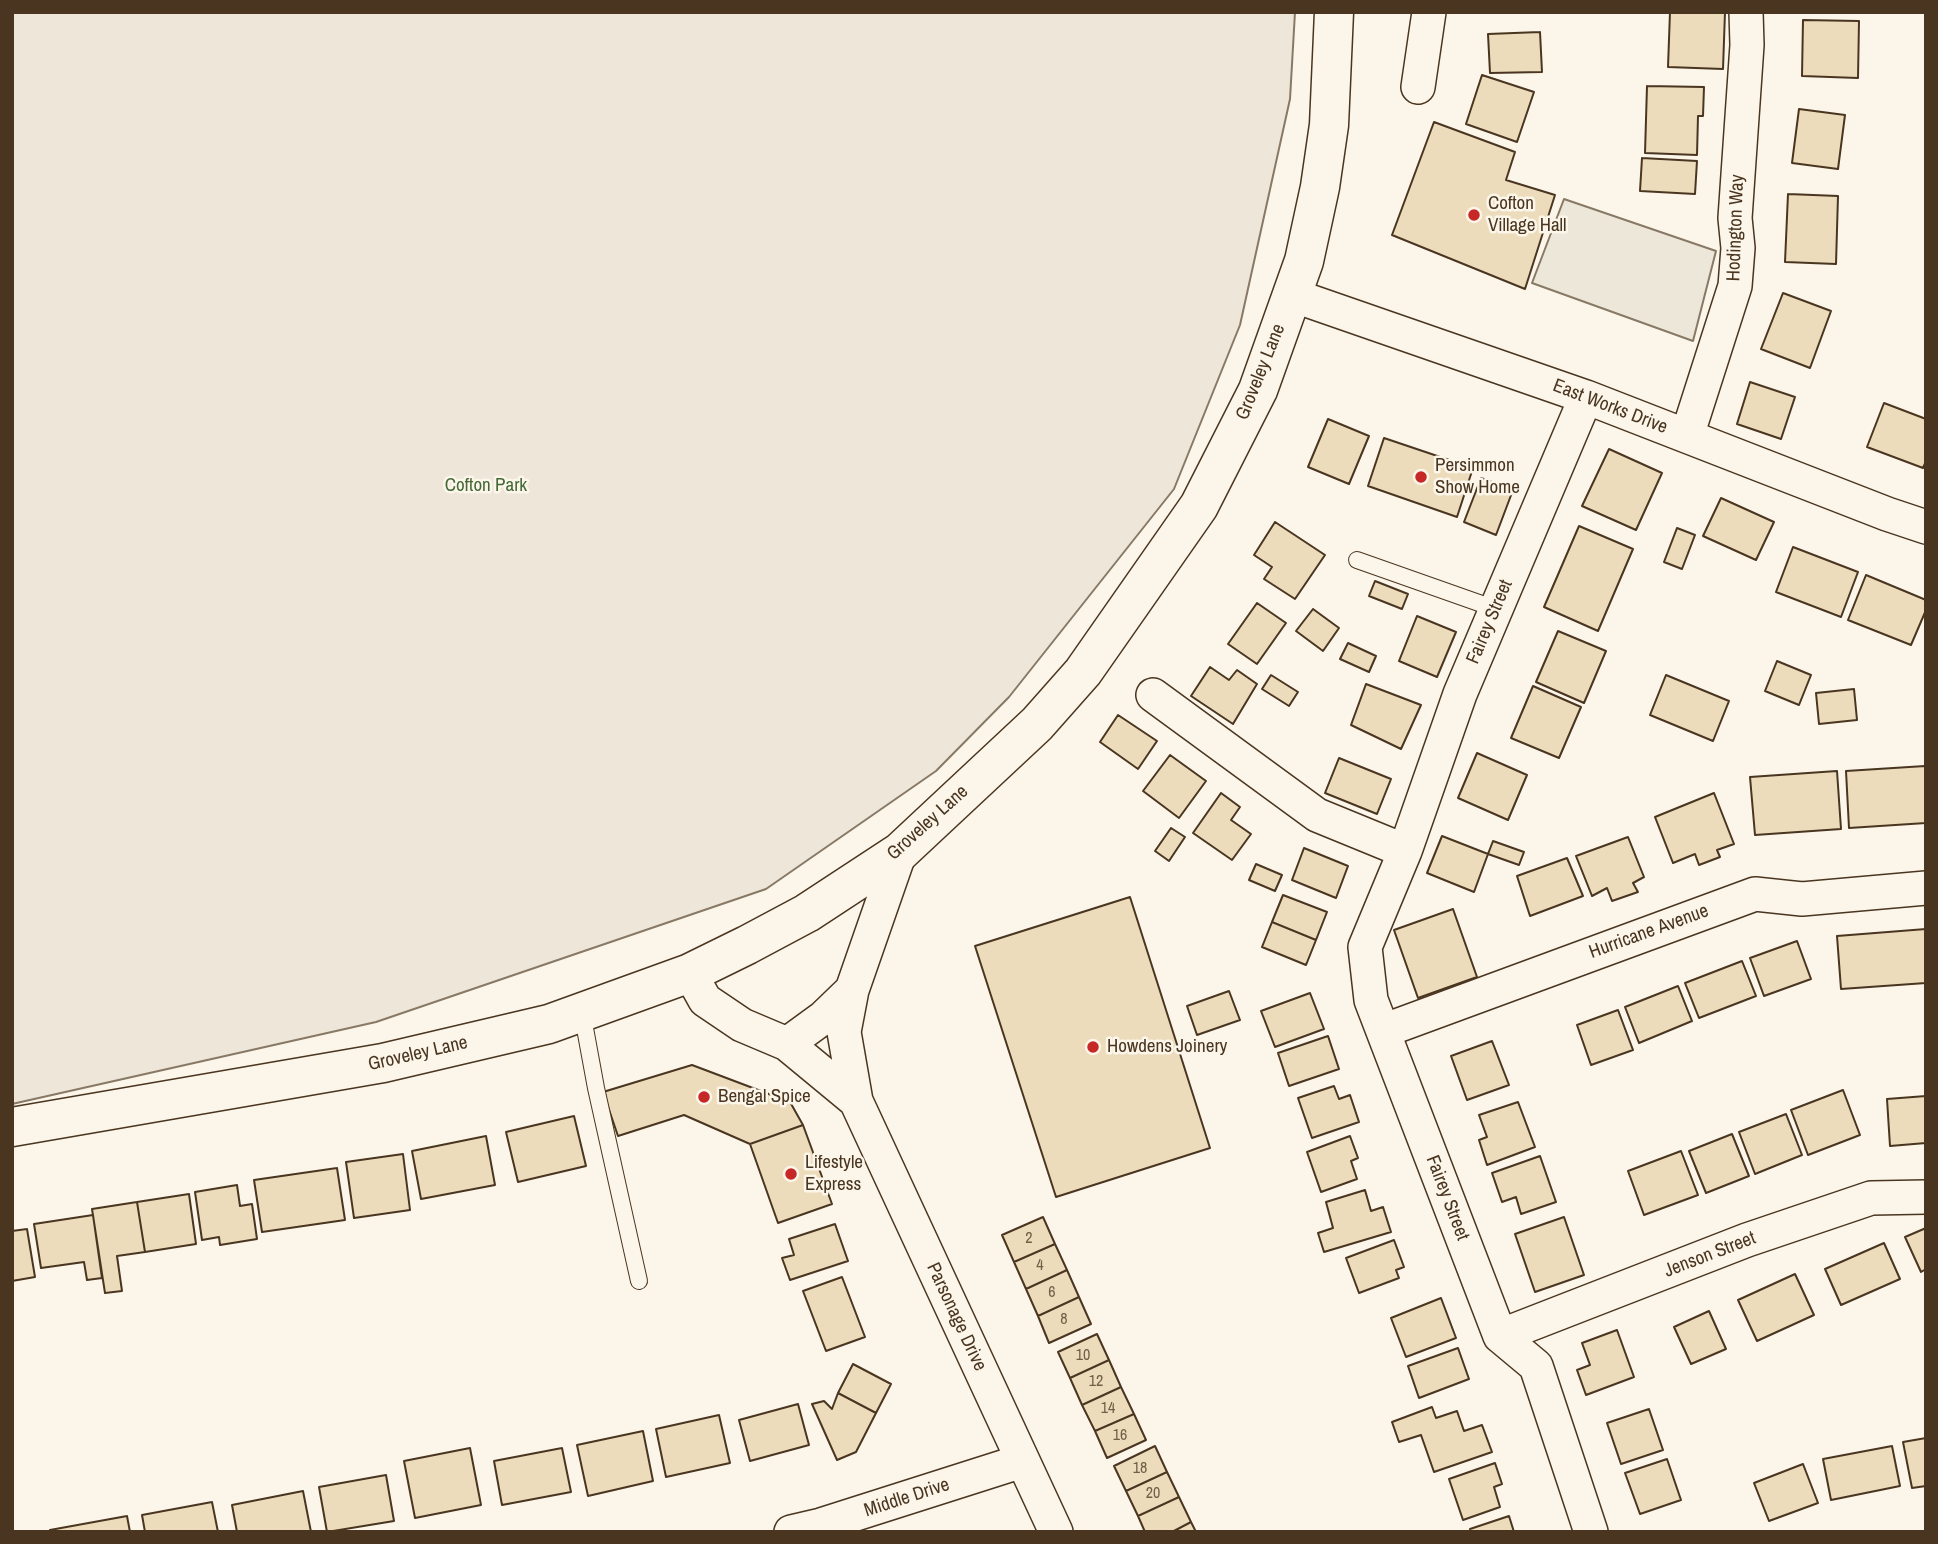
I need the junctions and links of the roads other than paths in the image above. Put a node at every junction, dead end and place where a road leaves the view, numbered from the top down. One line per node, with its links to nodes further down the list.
1 (1334, 12): 5 (main road, Groveley Lane)
2 (1429, 12): 4 (street)
3 (1746, 12): 7 (street, Hodington Way)
4 (1418, 88)
5 (1292, 295): 6 (street, East Works Drive); 13 (main road, Groveley Lane)
6 (1586, 397): 7 (street, East Works Drive); 10 (street, Fairey Street)
7 (1687, 436): 8 (street, East Works Drive)
8 (1926, 527)
9 (1357, 560): 10 (lane)
10 (1496, 609): 12 (street, Fairey Street)
11 (1153, 695): 12 (street)
12 (1405, 851): 18 (street, Fairey Street)
13 (900, 852): 15 (main road, Groveley Lane); 16 (street, Parsonage Drive)
14 (1926, 888): 18 (street, Hurricane Avenue)
15 (690, 972): 17 (main road, Groveley Lane); 19 (street, Parsonage Drive)
16 (852, 990): 19 (street, Parsonage Drive); 20 (street, Parsonage Drive)
17 (582, 1012): 21 (main road, Groveley Lane); 23 (lane)
18 (1383, 1031): 24 (street, Fairey Street)
19 (787, 1044): 20 (street, Parsonage Drive)
20 (856, 1101): 25 (street, Parsonage Drive)
21 (12, 1127)
22 (1926, 1197): 24 (street, Jenson Street)
23 (639, 1281)
24 (1500, 1336): 28 (street, Fairey Street)
25 (1023, 1461): 26 (street, Middle Drive); 27 (street, Parsonage Drive)
26 (791, 1532)
27 (1056, 1532)
28 (1591, 1532)

